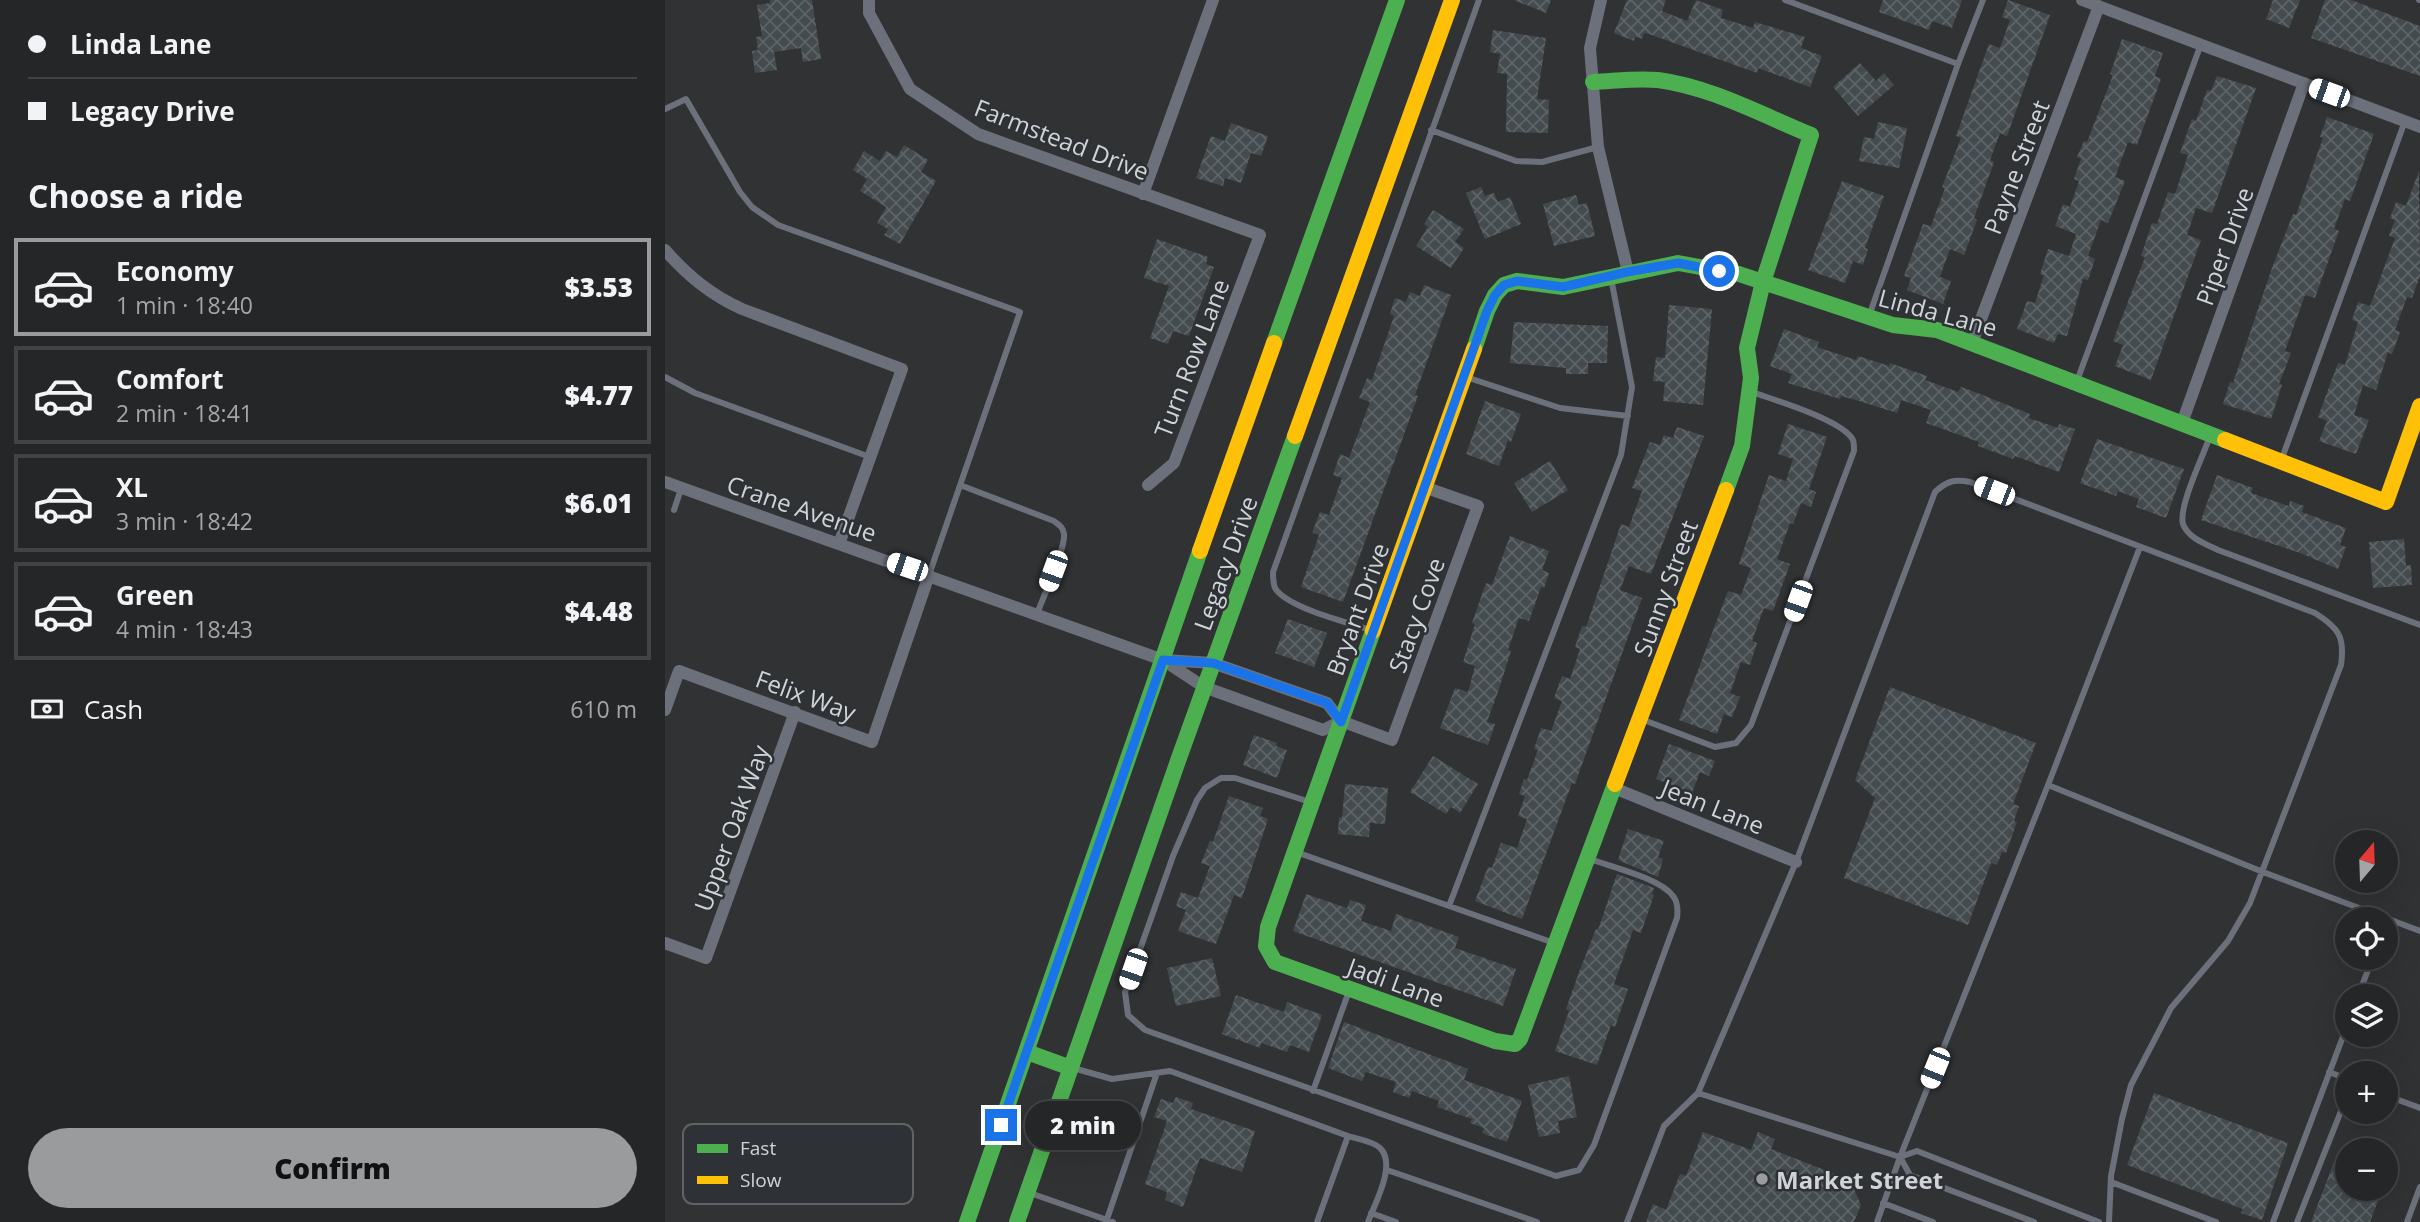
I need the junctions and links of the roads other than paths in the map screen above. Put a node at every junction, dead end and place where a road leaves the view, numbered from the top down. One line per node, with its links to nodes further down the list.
1 (869, 0): 20 (street, Farmstead Drive)
2 (1213, 0): 20 (street)
3 (1397, 0): 51 (street, Legacy Drive)
4 (1452, 0): 52 (street, Legacy Drive)
5 (1479, 0): 18 (lane)
6 (1601, 0): 13 (street)
7 (1786, 0): 12 (lane)
8 (1983, 0): 12 (lane)
9 (2082, 0): 10 (street)
10 (2099, 6): 11 (street); 28 (street, Payne Street)
11 (2201, 44): 14 (street); 31 (lane)
12 (1958, 64): 27 (lane)
13 (1593, 82): 19 (street); 25 (street, Sunny Street)
14 (2304, 83): 16 (street); 35 (street, Piper Drive)
15 (665, 109): 40 (lane)
16 (2405, 121): 17 (street); 38 (lane)
17 (2420, 127)
18 (1431, 131): 19 (lane); 50 (lane)
19 (1598, 147): 23 (street)
20 (1143, 194): 21 (street, Farmstead Drive)
21 (1260, 235): 41 (street, Turn Row Lane)
22 (665, 250): 37 (street)
23 (1627, 272): 24 (street, Linda Lane); 25 (street, Linda Lane)
24 (1611, 276): 26 (street, Linda Lane); 34 (lane)
25 (1763, 282): 27 (street, Linda Lane); 32 (street, Sunny Street)
26 (1504, 285): 29 (street, Bryant Drive)
27 (1868, 317): 28 (street, Linda Lane)
28 (1972, 343): 31 (street, Linda Lane)
29 (1464, 376): 34 (lane); 42 (street, Bryant Drive)
30 (665, 377): 37 (lane)
31 (2077, 382): 35 (street, Linda Lane)
32 (1750, 391): 56 (street, Sunny Street); 56 (lane)
33 (2420, 407): 38 (street, Linda Lane)
34 (1628, 416): 65 (lane)
35 (2182, 423): 36 (street, Linda Lane)
36 (2211, 434): 38 (street, Linda Lane); 49 (lane)
37 (870, 457): 45 (street)
38 (2281, 461)
39 (665, 482): 43 (street, Crane Avenue)
40 (960, 485): 47 (lane); 48 (lane)
41 (1148, 485)
42 (1424, 487): 50 (street, Bryant Drive); 57 (street, Stacy Cove)
43 (682, 488): 44 (lane); 45 (street, Crane Avenue)
44 (674, 510)
45 (839, 544): 47 (street, Crane Avenue)
46 (2140, 547): 58 (lane); 63 (lane); 64 (lane)
47 (929, 575): 48 (street, Crane Avenue); 55 (street, Felix Way)
48 (1037, 614): 51 (street, Crane Avenue)
49 (2420, 625)
50 (1373, 631): 57 (street, Bryant Drive)
51 (1163, 660): 52 (street, Crane Avenue); 53 (street, Crane Avenue); 75 (street, Legacy Drive)
52 (1213, 663): 53 (street, Legacy Drive); 57 (street, Crane Avenue)
53 (1205, 688): 57 (street, Crane Avenue); 76 (street, Legacy Drive)
54 (665, 710): 55 (street, Felix Way)
55 (795, 712): 69 (street, Upper Oak Way)
56 (1640, 719): 59 (street, Sunny Street)
57 (1341, 722): 60 (street, Bryant Drive)
58 (2048, 785): 64 (lane); 86 (lane)
59 (1614, 788): 62 (street, Sunny Street); 63 (street, Jean Lane)
60 (1312, 803): 61 (street, Bryant Drive); 80 (lane)
61 (1295, 852): 65 (lane); 71 (street, Bryant Drive)
62 (1588, 859): 70 (street, Sunny Street); 80 (lane)
63 (1797, 862): 81 (lane)
64 (2263, 872): 66 (lane); 88 (lane)
65 (1449, 906): 70 (lane)
66 (2349, 907)
67 (2398, 925): 68 (lane)
68 (2420, 931)
69 (665, 943)
70 (1556, 944): 73 (street, Sunny Street)
71 (1267, 952): 72 (street, Jadi Lane)
72 (1350, 989): 73 (street, Jadi Lane); 80 (lane)
73 (1515, 1044)
74 (2339, 1047): 77 (lane)
75 (1027, 1052): 76 (street); 94 (street, Legacy Drive)
76 (1071, 1068): 78 (lane); 90 (street, Legacy Drive)
77 (2329, 1072): 79 (lane); 107 (lane)
78 (1157, 1073): 85 (lane); 93 (lane)
79 (2335, 1074)
80 (1313, 1091)
81 (1698, 1093): 86 (lane); 100 (lane)
82 (2398, 1100): 83 (lane)
83 (2420, 1108)
84 (2336, 1124): 108 (lane)
85 (1348, 1136): 87 (lane); 96 (lane)
86 (1900, 1157): 91 (lane); 103 (lane); 104 (lane)
87 (1387, 1170): 92 (lane); 99 (lane)
88 (2111, 1182): 105 (lane); 106 (lane)
89 (2420, 1187): 109 (lane)
90 (1028, 1192): 93 (lane); 95 (street, Legacy Drive)
91 (1883, 1203): 101 (lane); 102 (lane)
92 (1371, 1213): 97 (lane); 98 (lane)
93 (1108, 1221)
94 (967, 1222)
95 (1017, 1222)
96 (1317, 1222)
97 (1369, 1222)
98 (1396, 1222)
99 (1537, 1222)
100 (1627, 1222)
101 (1877, 1222)
102 (1933, 1222)
103 (2034, 1222)
104 (2099, 1222)
105 (2109, 1222)
106 (2216, 1222)
107 (2273, 1222)
108 (2297, 1222)
109 (2406, 1222)

